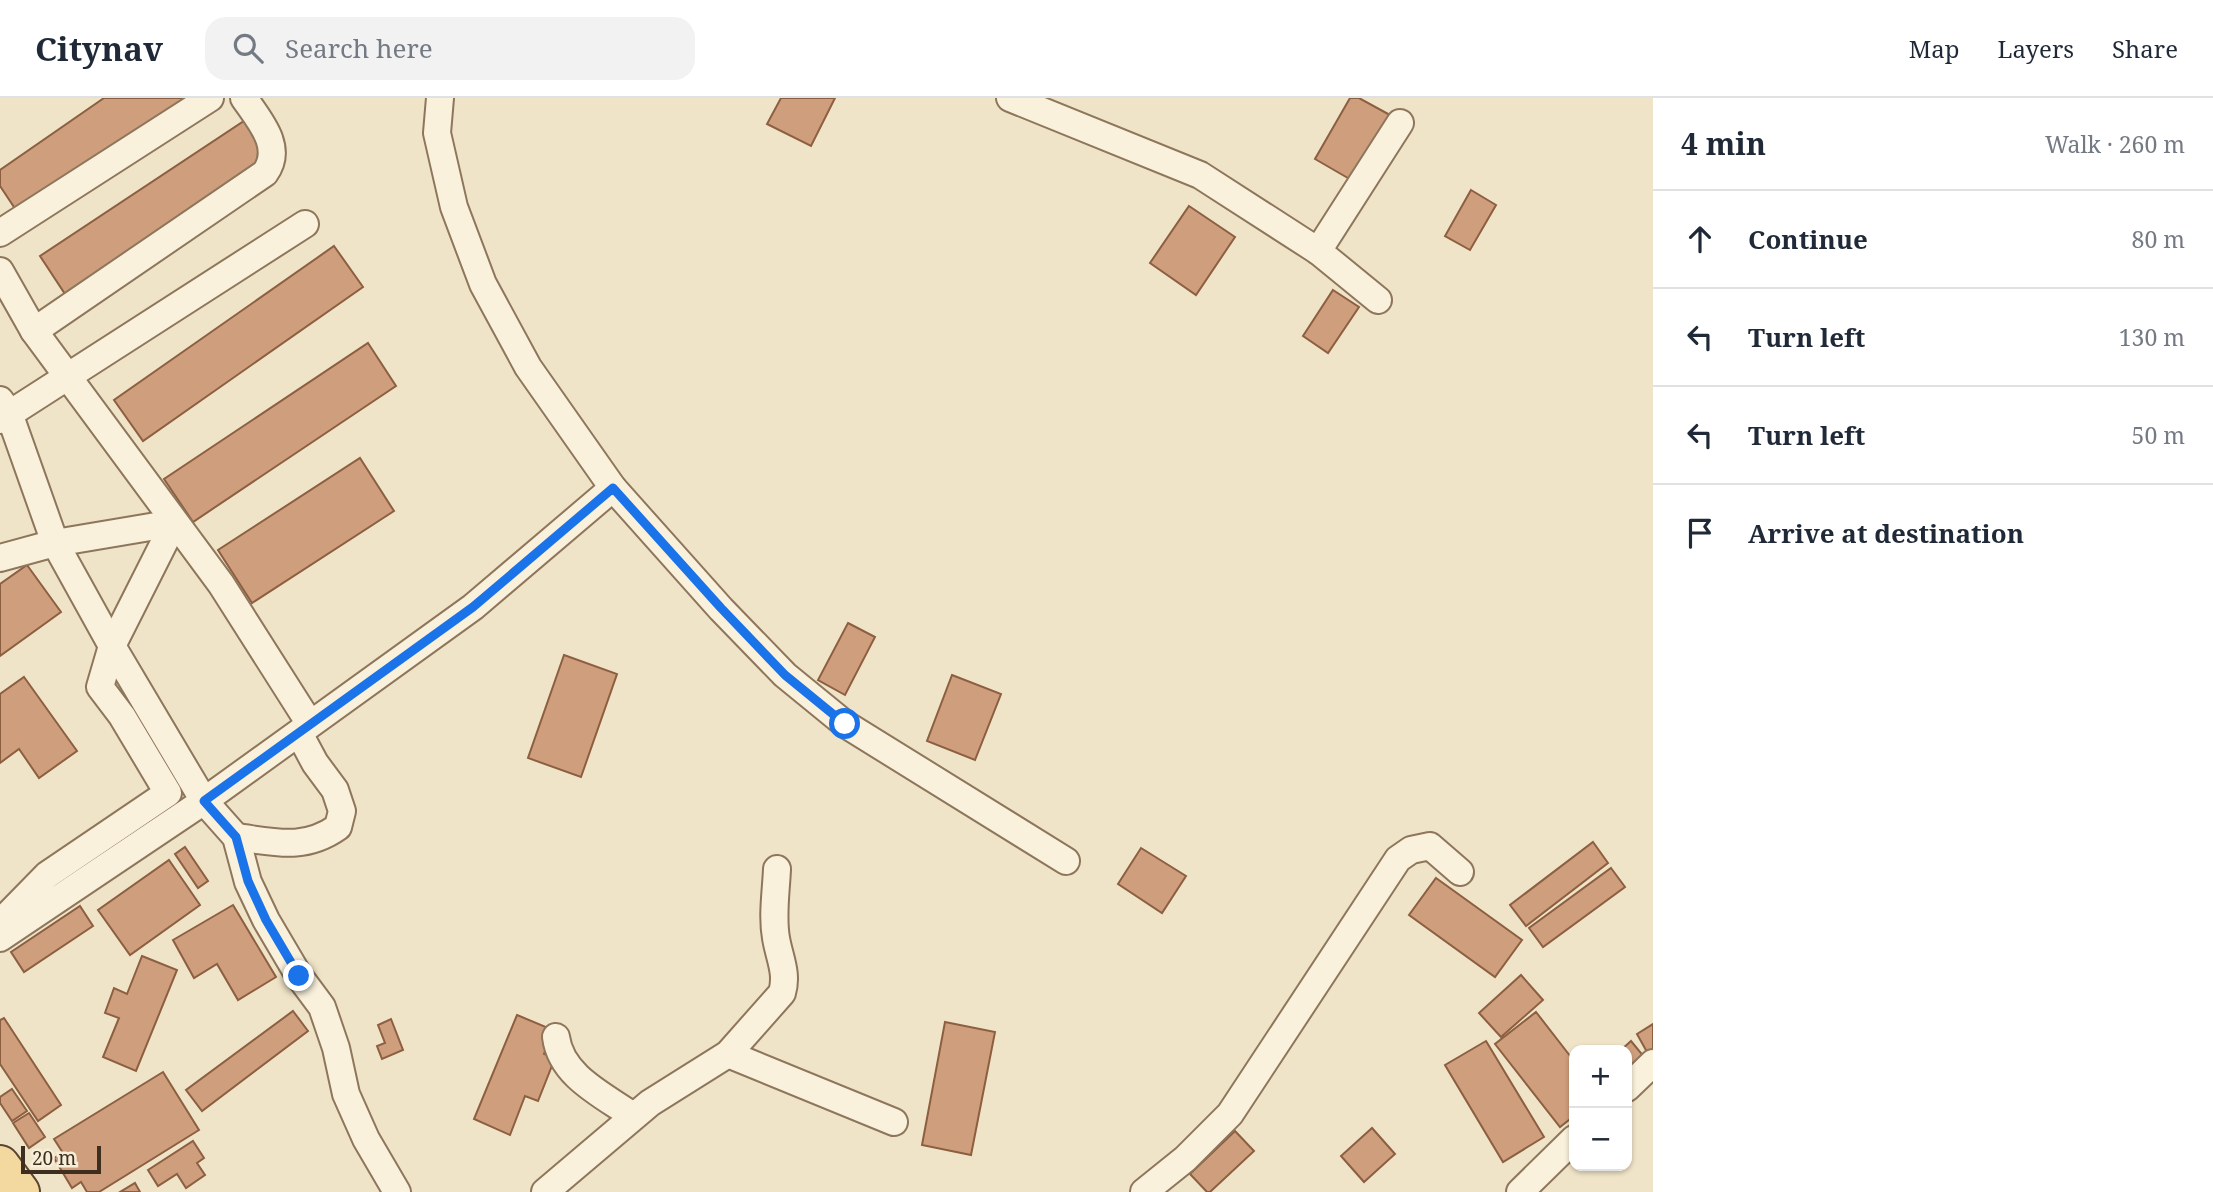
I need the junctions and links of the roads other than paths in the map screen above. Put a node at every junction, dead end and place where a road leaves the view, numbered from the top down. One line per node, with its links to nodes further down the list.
1 (211, 98): 7 (street)
2 (244, 98): 11 (street)
3 (440, 98): 14 (street)
4 (1010, 98): 8 (street)
5 (1400, 123): 8 (street)
6 (305, 224): 12 (street)
7 (0, 233)
8 (1318, 251): 10 (street)
9 (0, 271): 11 (street)
10 (1378, 300)
11 (34, 331): 12 (street)
12 (69, 376): 13 (street); 15 (street)
13 (3, 411): 16 (street)
14 (613, 488): 19 (street); 22 (street)
15 (174, 523): 16 (street); 18 (street); 19 (street)
16 (55, 543): 17 (street); 18 (street)
17 (0, 558)
18 (112, 646): 20 (street); 25 (street)
19 (304, 729): 20 (street); 21 (street)
20 (204, 801): 21 (street); 26 (street)
21 (236, 837): 36 (street)
22 (1066, 861)
23 (777, 869): 28 (street)
24 (1460, 872): 38 (street)
25 (0, 923)
26 (0, 938)
27 (556, 1037): 31 (street)
28 (728, 1054): 31 (street); 32 (street)
29 (1653, 1063): 30 (street)
30 (1632, 1083)
31 (633, 1116): 37 (street)
32 (894, 1122)
33 (1569, 1144): 39 (street)
34 (0, 1165): 35 (main road)
35 (20, 1192)
36 (397, 1192)
37 (545, 1192)
38 (1143, 1192)
39 (1520, 1192)

